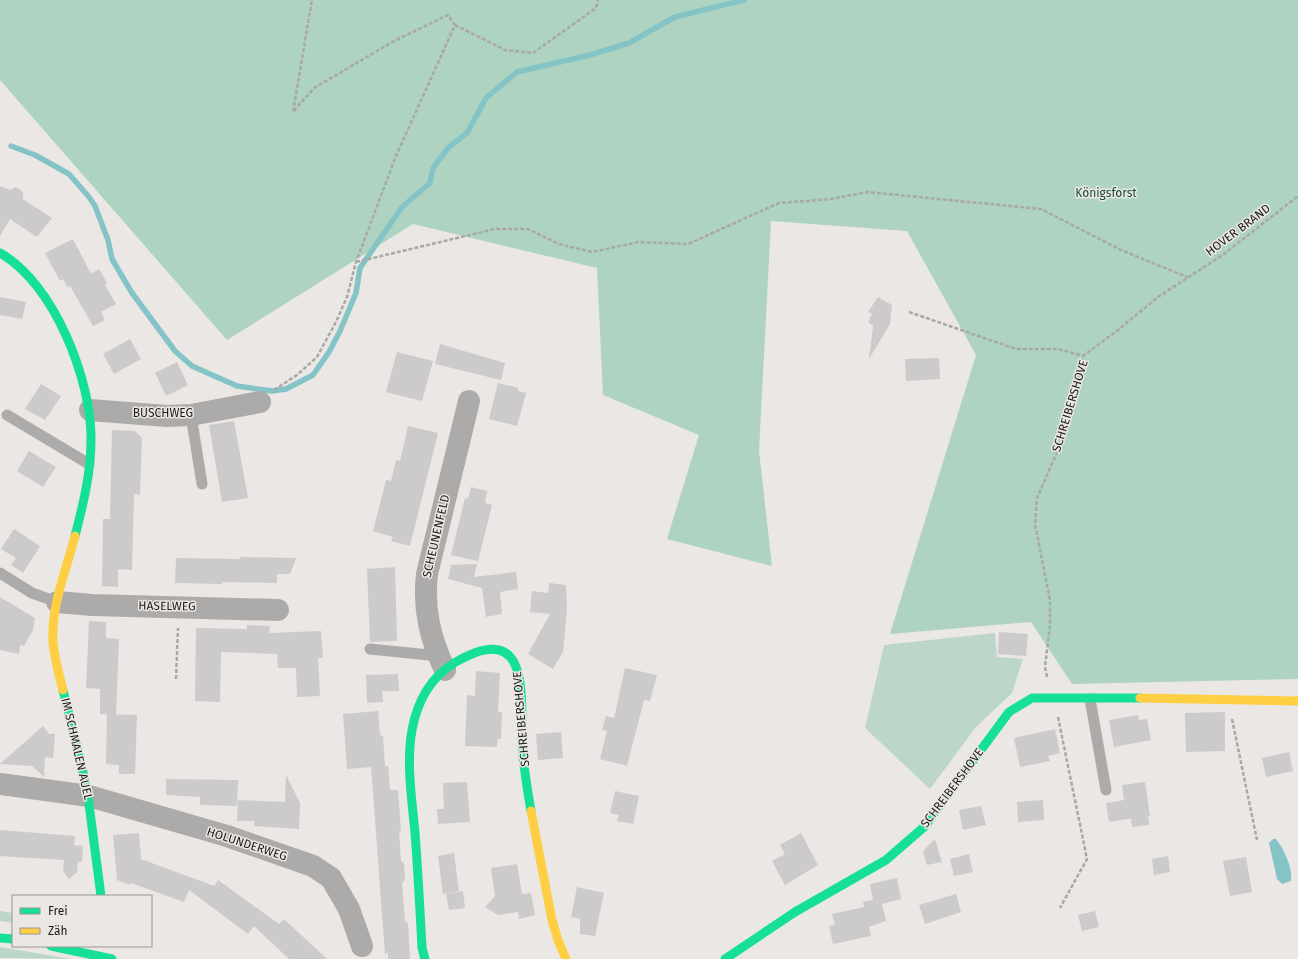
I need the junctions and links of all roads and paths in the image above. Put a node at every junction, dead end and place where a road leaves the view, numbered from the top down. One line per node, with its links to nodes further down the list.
1 (312, 0): 3 (path)
2 (598, 0): 3 (path)
3 (455, 25): 6 (path)
4 (1298, 196): 7 (path, HOVER BRAND)
5 (0, 253): 12 (street, IM SCHMALEN AUEL)
6 (356, 262): 7 (path); 11 (path)
7 (1187, 277): 9 (path, SCHREIBERSHOVE)
8 (909, 312): 9 (path)
9 (1083, 356): 24 (path, SCHREIBERSHOVE)
10 (468, 401): 22 (street, SCHEUNENFELD)
11 (260, 402): 14 (street, BUSCHWEG)
12 (90, 410): 14 (street, BUSCHWEG); 15 (street, IM SCHMALEN AUEL)
13 (7, 415): 15 (lane)
14 (191, 415): 16 (lane)
15 (89, 464): 18 (street, IM SCHMALEN AUEL)
16 (202, 484)
17 (0, 573): 18 (lane)
18 (57, 602): 19 (street, HASELWEG); 30 (street, IM SCHMALEN AUEL)
19 (179, 606): 20 (street, HASELWEG); 23 (path)
20 (278, 610)
21 (370, 649): 22 (lane)
22 (442, 663): 39 (street, SCHREIBERSHOVE); 40 (street, SCHREIBERSHOVE)
23 (176, 679)
24 (1054, 697): 25 (street, SCHREIBERSHOVE); 33 (path); 41 (street, SCHREIBERSHOVE)
25 (1090, 699): 26 (street, SCHREIBERSHOVE); 29 (lane)
26 (1228, 700): 27 (street, SCHREIBERSHOVE); 31 (path)
27 (1298, 701)
28 (0, 784): 30 (street, HOLUNDERWEG)
29 (1106, 790)
30 (88, 796): 32 (street, IM SCHMALEN AUEL); 36 (street, HOLUNDERWEG)
31 (1257, 840)
32 (101, 895)
33 (1060, 908)
34 (0, 938): 35 (street)
35 (12, 939)
36 (362, 946)
37 (58, 947): 38 (street)
38 (103, 953)
39 (425, 959)
40 (566, 959)
41 (725, 959)

